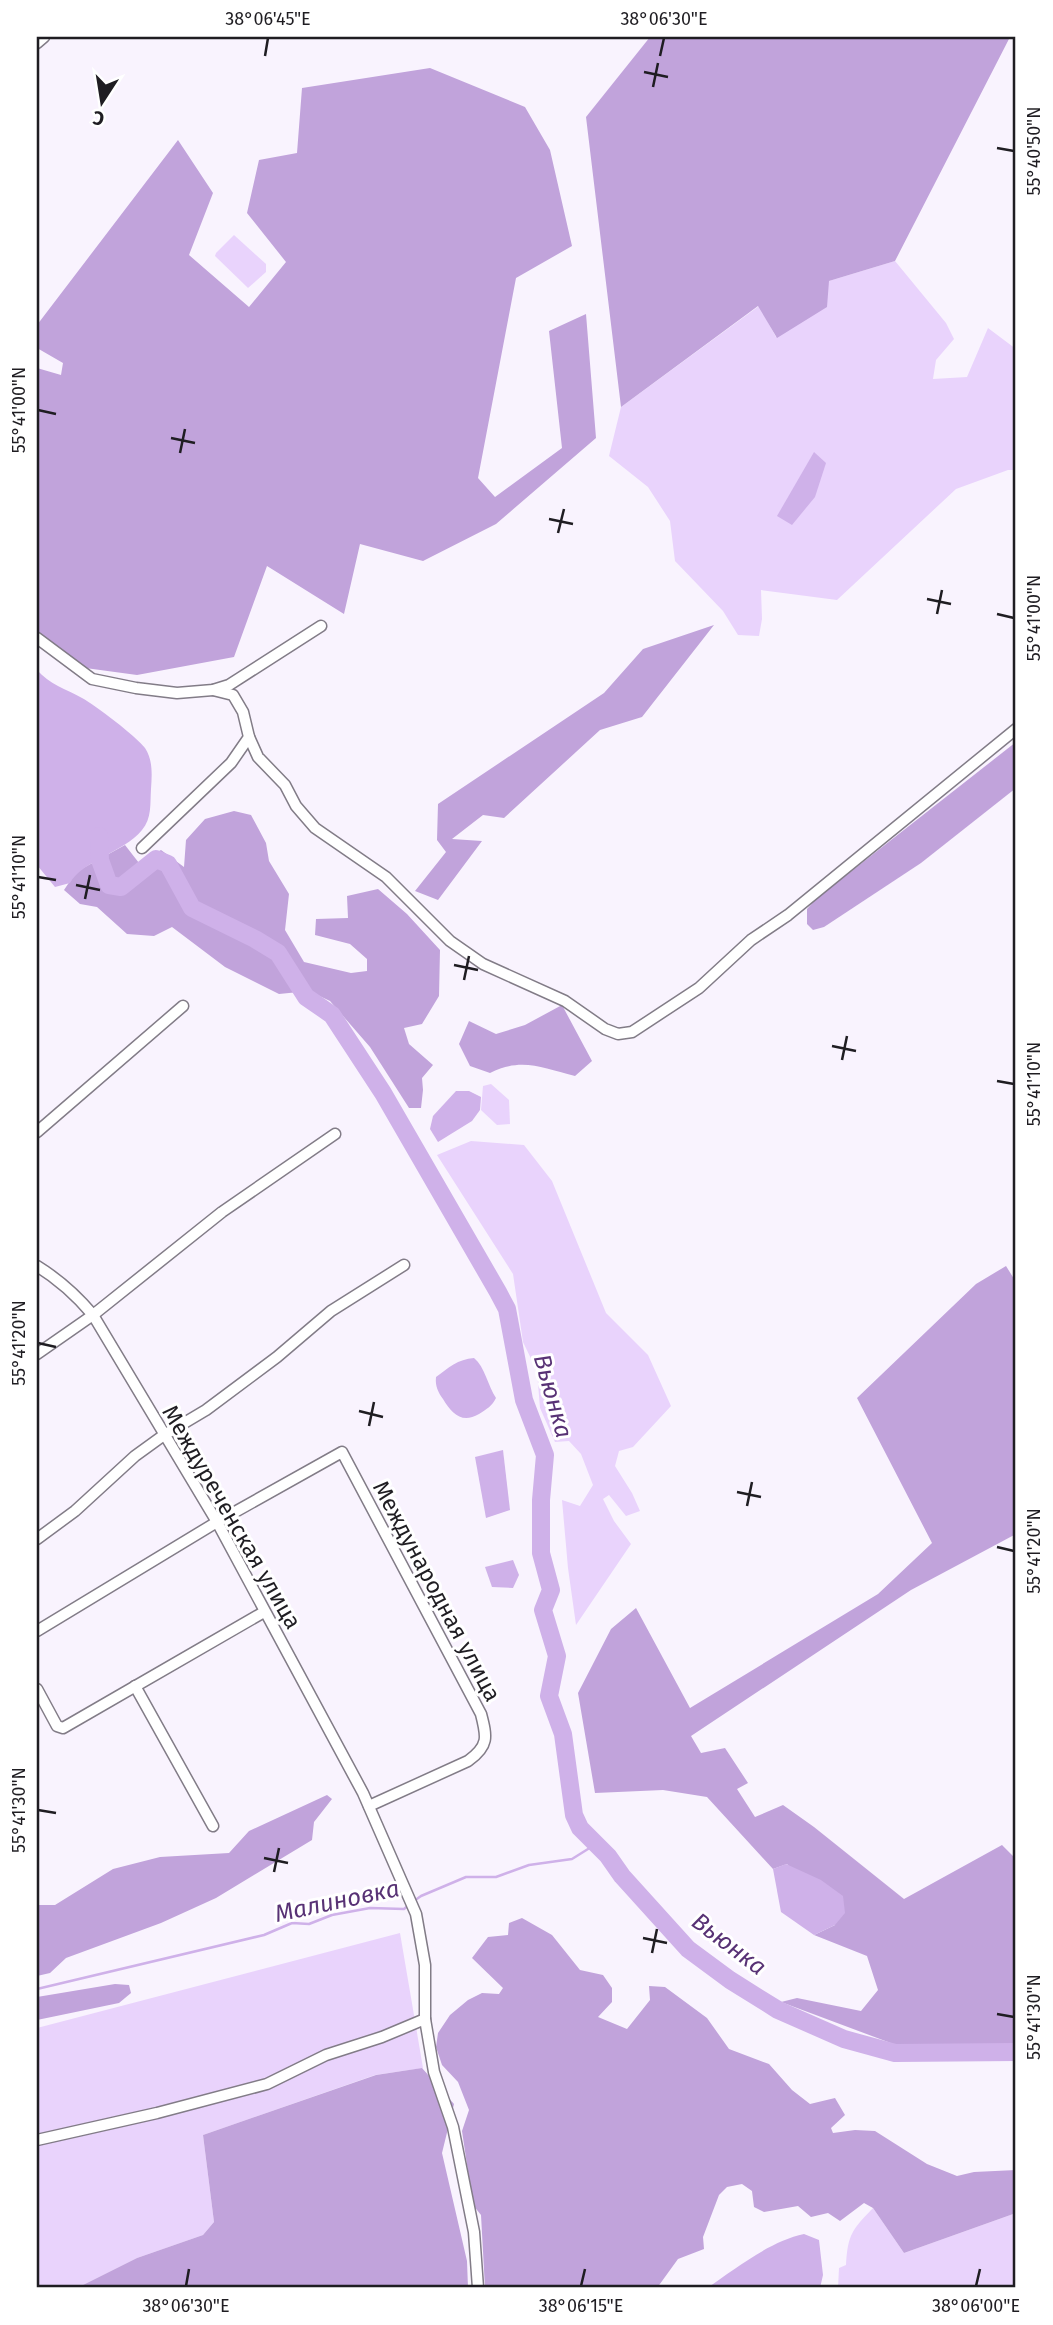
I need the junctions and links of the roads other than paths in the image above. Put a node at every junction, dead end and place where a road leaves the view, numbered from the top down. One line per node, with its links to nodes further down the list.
1 (44, 37): 2 (street)
2 (37, 43)
3 (321, 626): 5 (street)
4 (37, 638): 5 (street)
5 (213, 690): 7 (street)
6 (1016, 729): 7 (street)
7 (249, 737): 8 (street)
8 (142, 848)
9 (183, 1006): 10 (street)
10 (37, 1132)
11 (335, 1133): 14 (street)
12 (404, 1265): 16 (street)
13 (37, 1266): 14 (street, Междуреченская улица)
14 (93, 1315): 15 (street); 16 (street, Междуреченская улица)
15 (37, 1354)
16 (164, 1435): 17 (street, Междуреченская улица); 18 (street)
17 (217, 1522): 19 (street, Междуреченская улица); 20 (street); 23 (street, Международная улица)
18 (37, 1539)
19 (264, 1612): 21 (street); 23 (street, Междуреченская улица)
20 (37, 1631)
21 (135, 1686): 22 (street); 24 (street)
22 (37, 1689)
23 (369, 1806): 25 (street, Междуреченская улица)
24 (213, 1826)
25 (425, 2020): 26 (street); 27 (street, Междуреченская улица)
26 (37, 2140)
27 (478, 2288)

